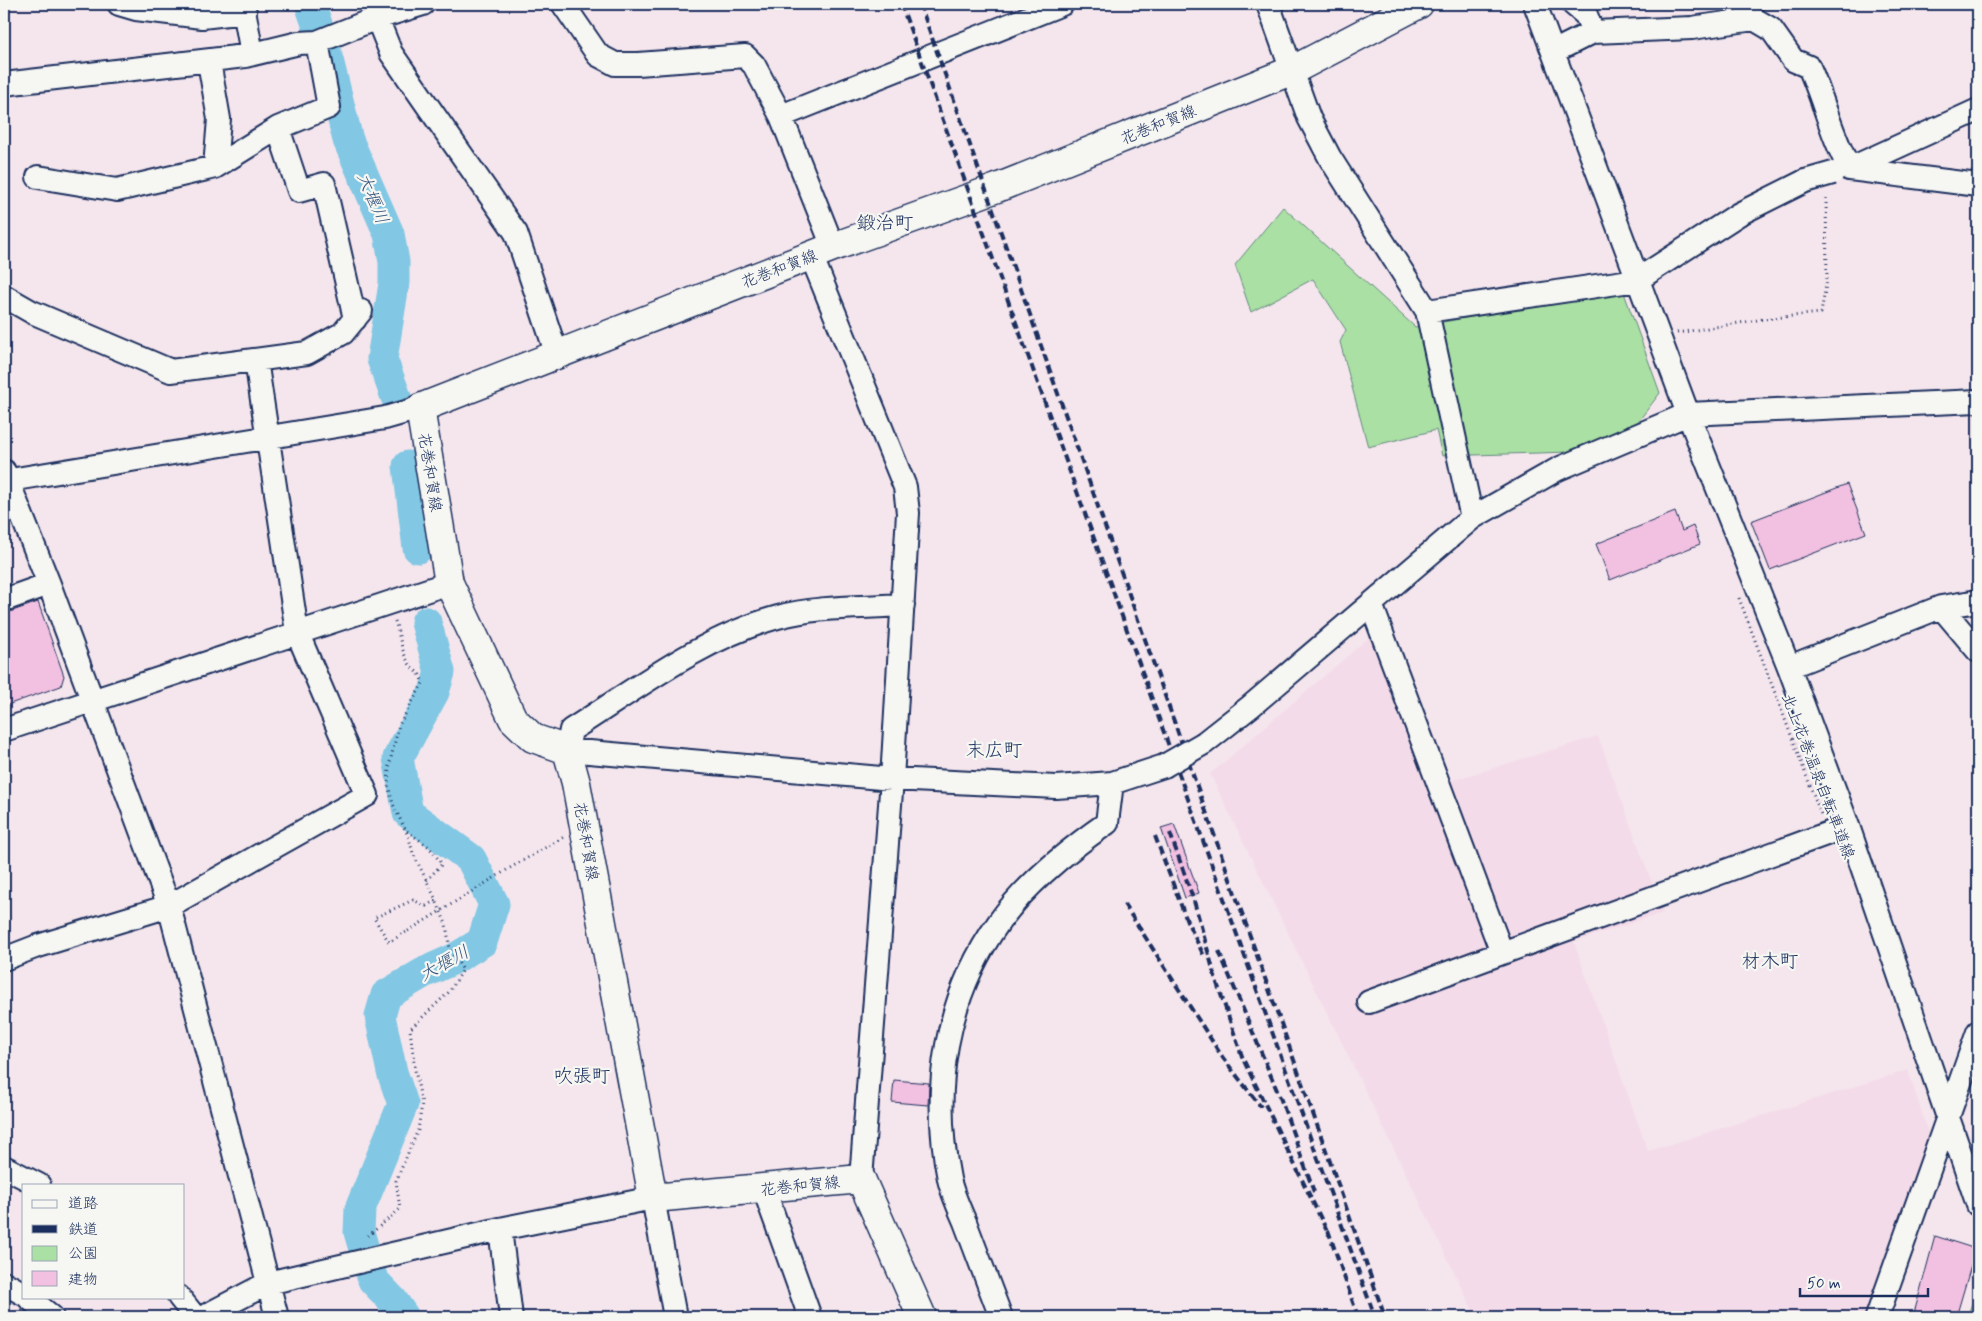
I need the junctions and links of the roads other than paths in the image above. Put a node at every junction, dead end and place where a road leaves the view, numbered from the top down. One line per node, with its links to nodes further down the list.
1 (119, 4): 9 (street)
2 (424, 4): 10 (street)
3 (563, 4): 19 (street)
4 (1062, 4): 19 (street)
5 (1268, 4): 16 (street)
6 (1419, 4): 16 (main road, 花巻和賀線)
7 (1535, 4): 13 (street)
8 (1573, 4): 11 (street)
9 (244, 8): 14 (street)
10 (377, 18): 12 (street); 29 (street)
11 (1593, 32): 13 (street); 23 (street)
12 (324, 38): 14 (street); 20 (street)
13 (1553, 52): 26 (street)
14 (252, 54): 15 (street)
15 (209, 62): 17 (street); 21 (street)
16 (1293, 70): 25 (main road, 花巻和賀線); 28 (street)
17 (4, 84)
18 (1978, 110): 23 (street)
19 (781, 116): 25 (street)
20 (278, 128): 21 (street); 30 (street)
21 (215, 167): 22 (street)
22 (38, 177)
23 (1828, 178): 24 (street); 26 (street)
24 (1978, 185)
25 (822, 251): 29 (main road, 花巻和賀線); 42 (street)
26 (1638, 280): 28 (street); 33 (street)
27 (4, 296): 30 (street)
28 (1428, 311): 36 (street)
29 (557, 355): 32 (main road, 花巻和賀線)
30 (256, 360): 34 (street)
31 (1978, 401): 33 (street)
32 (420, 408): 34 (street); 37 (main road, 花巻和賀線)
33 (1688, 414): 36 (street); 46 (street)
34 (266, 437): 35 (street); 44 (street)
35 (5, 477): 38 (street)
36 (1472, 518): 41 (street)
37 (449, 582): 44 (street); 49 (main road, 花巻和賀線)
38 (49, 584): 39 (street); 47 (street)
39 (4, 600)
40 (1978, 600): 43 (street)
41 (1371, 604): 51 (street, bridge); 54 (street)
42 (903, 605): 49 (street); 50 (street)
43 (1940, 606): 45 (street); 46 (street)
44 (297, 632): 47 (street); 53 (street)
45 (1978, 651)
46 (1790, 667): 52 (street)
47 (90, 700): 48 (street); 53 (street)
48 (4, 730)
49 (567, 750): 50 (street); 64 (main road, 花巻和賀線)
50 (892, 779): 51 (street); 61 (street)
51 (1112, 783): 80 (street)
52 (1838, 830): 54 (street); 58 (street)
53 (169, 906): 55 (street); 68 (street)
54 (1502, 953): 56 (street)
55 (4, 959)
56 (1369, 1002)
57 (1978, 1032): 58 (street)
58 (1947, 1118): 59 (street); 81 (street)
59 (1969, 1150): 65 (street)
60 (4, 1167): 62 (street)
61 (861, 1179): 63 (main road, 花巻和賀線); 79 (main road, 花巻和賀線)
62 (37, 1184)
63 (764, 1189): 64 (main road, 花巻和賀線); 78 (street)
64 (653, 1198): 66 (street); 77 (street)
65 (1978, 1205)
66 (500, 1228): 68 (street); 76 (street)
67 (4, 1283): 69 (street)
68 (268, 1283): 74 (street); 75 (street)
69 (22, 1293)
70 (29, 1298): 72 (street)
71 (180, 1298): 73 (street)
72 (52, 1317)
73 (195, 1317)
74 (203, 1317)
75 (276, 1317)
76 (510, 1317)
77 (675, 1317)
78 (810, 1317)
79 (922, 1317)
80 (1001, 1317)
81 (1877, 1317)

